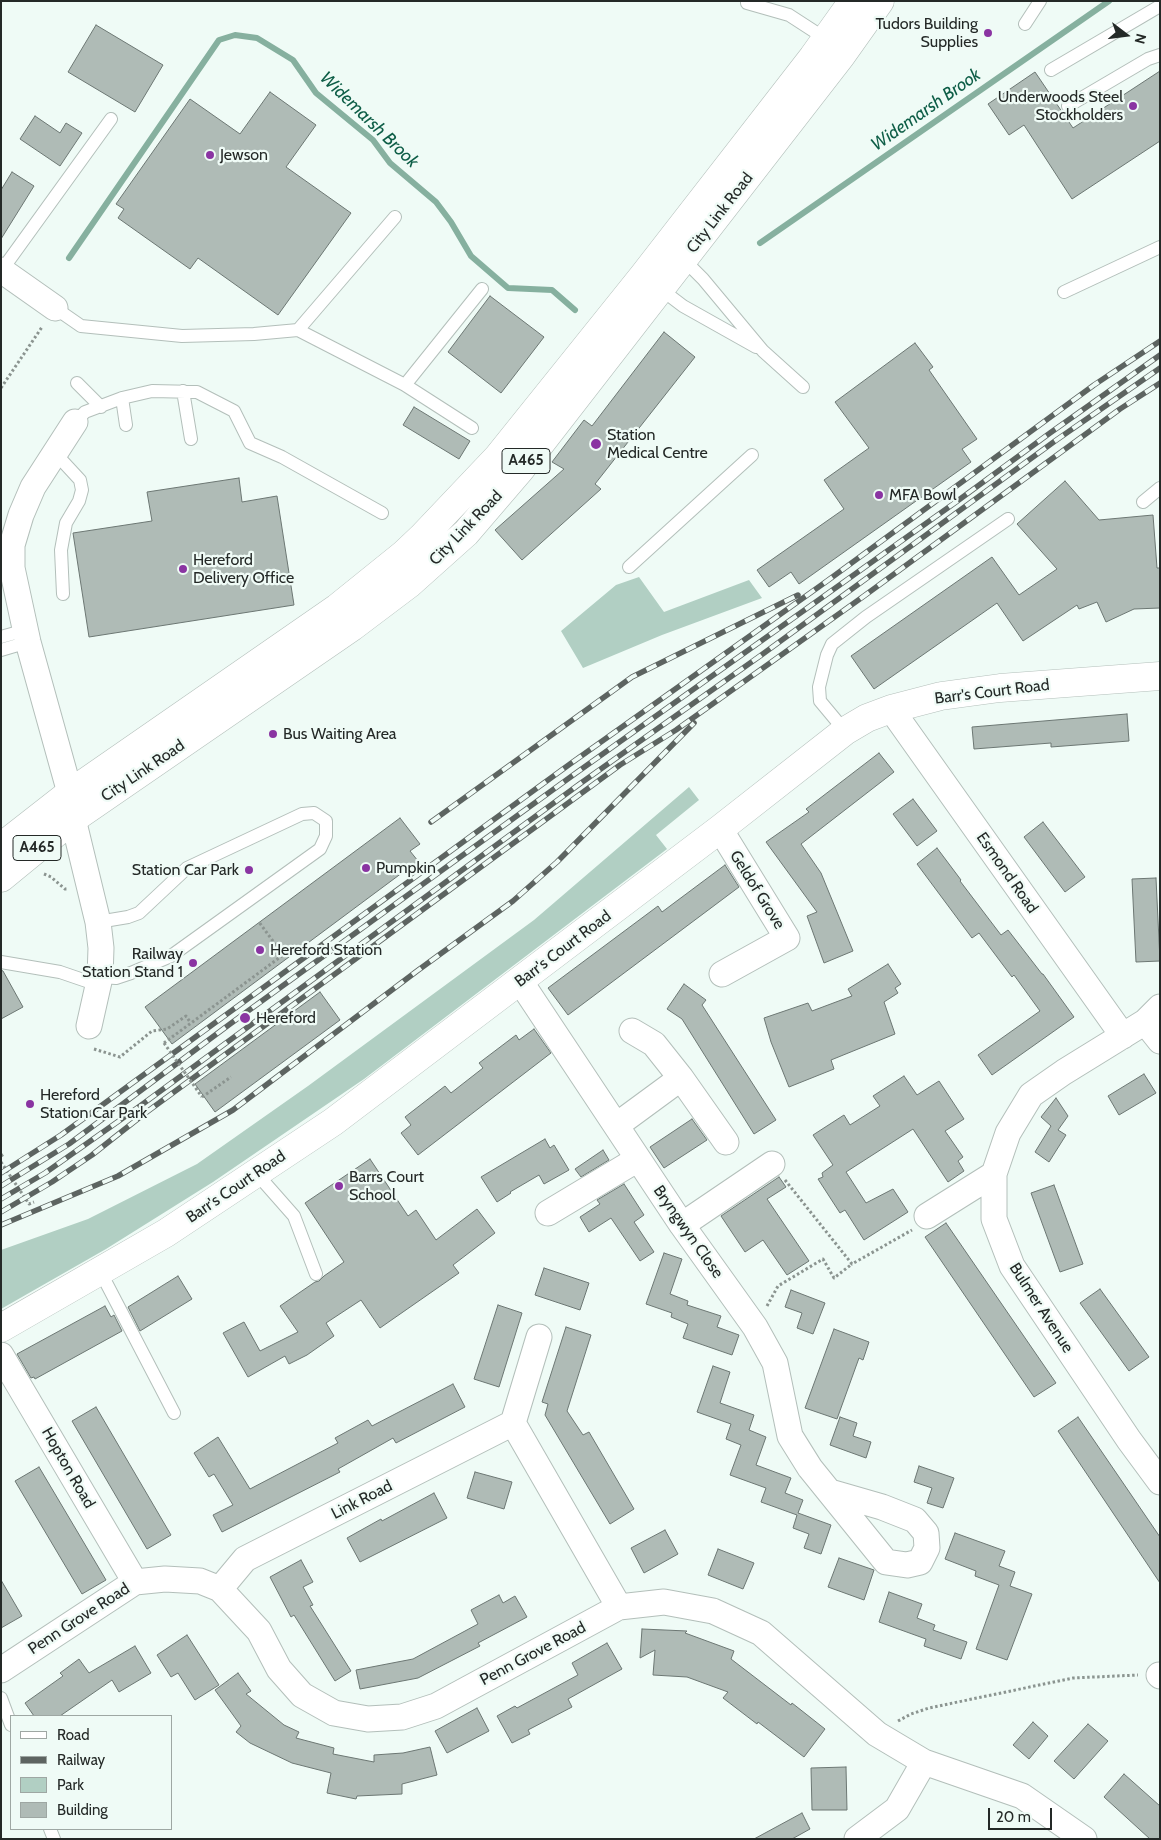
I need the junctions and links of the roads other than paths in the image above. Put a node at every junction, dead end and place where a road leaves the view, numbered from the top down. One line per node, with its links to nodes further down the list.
1 (853, 1): 7 (main road, City Link Road / A465)
2 (880, 1): 14 (main road, City Link Road / A465)
3 (1040, 1): 6 (lane)
4 (747, 3): 7 (lane)
5 (1160, 6): 9 (lane)
6 (1025, 24)
7 (826, 39): 14 (main road, City Link Road / A465)
8 (1160, 55): 10 (lane)
9 (1051, 70)
10 (1068, 106)
11 (111, 119): 15 (lane)
12 (395, 217): 20 (lane)
13 (1160, 247): 18 (lane)
14 (675, 252): 16 (main road, City Link Road / A465); 21 (lane)
15 (1, 270): 19 (street)
16 (652, 282): 21 (lane); 47 (main road, City Link Road / A465)
17 (482, 289): 23 (lane)
18 (1064, 292)
19 (55, 308): 20 (lane)
20 (298, 330): 23 (lane)
21 (763, 351): 24 (lane)
22 (77, 383): 27 (lane)
23 (405, 385): 30 (lane)
24 (803, 387)
25 (184, 391): 26 (lane); 31 (lane); 36 (lane)
26 (122, 398): 27 (lane); 29 (lane)
27 (101, 407): 28 (lane)
28 (75, 422): 32 (street)
29 (126, 425)
30 (472, 428)
31 (191, 439)
32 (55, 453): 38 (street); 40 (lane)
33 (752, 455): 39 (lane)
34 (1160, 488): 35 (lane)
35 (1142, 502)
36 (382, 513)
37 (1008, 519): 46 (lane)
38 (7, 541): 41 (street)
39 (628, 567)
40 (63, 594)
41 (27, 636): 42 (lane); 43 (lane); 47 (street)
42 (1, 637)
43 (1, 650)
44 (1160, 676): 45 (main road, Barr's Court Road)
45 (891, 709): 46 (main road, Barr's Court Road); 58 (street, Esmond Road)
46 (845, 730): 48 (main road, Barr's Court Road)
47 (71, 806): 49 (main road, A465); 50 (main road, A465); 51 (street)
48 (720, 829): 53 (street, Geldof Grove); 55 (main road, Barr's Court Road)
49 (1, 847)
50 (1, 878)
51 (98, 922): 54 (street); 54 (lane)
52 (1, 962): 54 (lane)
53 (722, 974)
54 (99, 981): 59 (street)
55 (520, 981): 61 (street, Bryngwyn Close); 65 (main road, Barr's Court Road)
56 (1155, 1023): 58 (street, Bulmer Avenue)
57 (632, 1031): 60 (street)
58 (1123, 1036): 66 (street, Bulmer Avenue)
59 (91, 1037)
60 (681, 1078): 61 (street); 62 (street)
61 (617, 1125): 63 (street, Bryngwyn Close)
62 (726, 1142)
63 (638, 1159): 67 (street); 69 (street, Bryngwyn Close)
64 (772, 1164): 69 (street)
65 (257, 1174): 70 (main road, Barr's Court Road); 71 (lane)
66 (994, 1174): 68 (street); 77 (street, Bulmer Avenue)
67 (548, 1213)
68 (927, 1216)
69 (682, 1225): 78 (street, Bryngwyn Close)
70 (100, 1271): 72 (main road, Barr's Court Road); 75 (lane)
71 (316, 1274)
72 (1, 1328)
73 (539, 1336): 76 (street)
74 (1, 1355): 79 (street, Hopton Road)
75 (174, 1413)
76 (513, 1423): 80 (street, Link Road); 81 (street)
77 (1160, 1482)
78 (830, 1492)
79 (134, 1582): 80 (street, Penn Grove Road); 82 (street, Penn Grove Road)
80 (220, 1589): 81 (street, Penn Grove Road)
81 (618, 1608): 85 (street, Penn Grove Road)
82 (1, 1670)
83 (1, 1698): 84 (lane)
84 (10, 1722)
85 (924, 1762): 86 (street); 87 (street, Penn Grove Road)
86 (856, 1839)
87 (1084, 1839)

